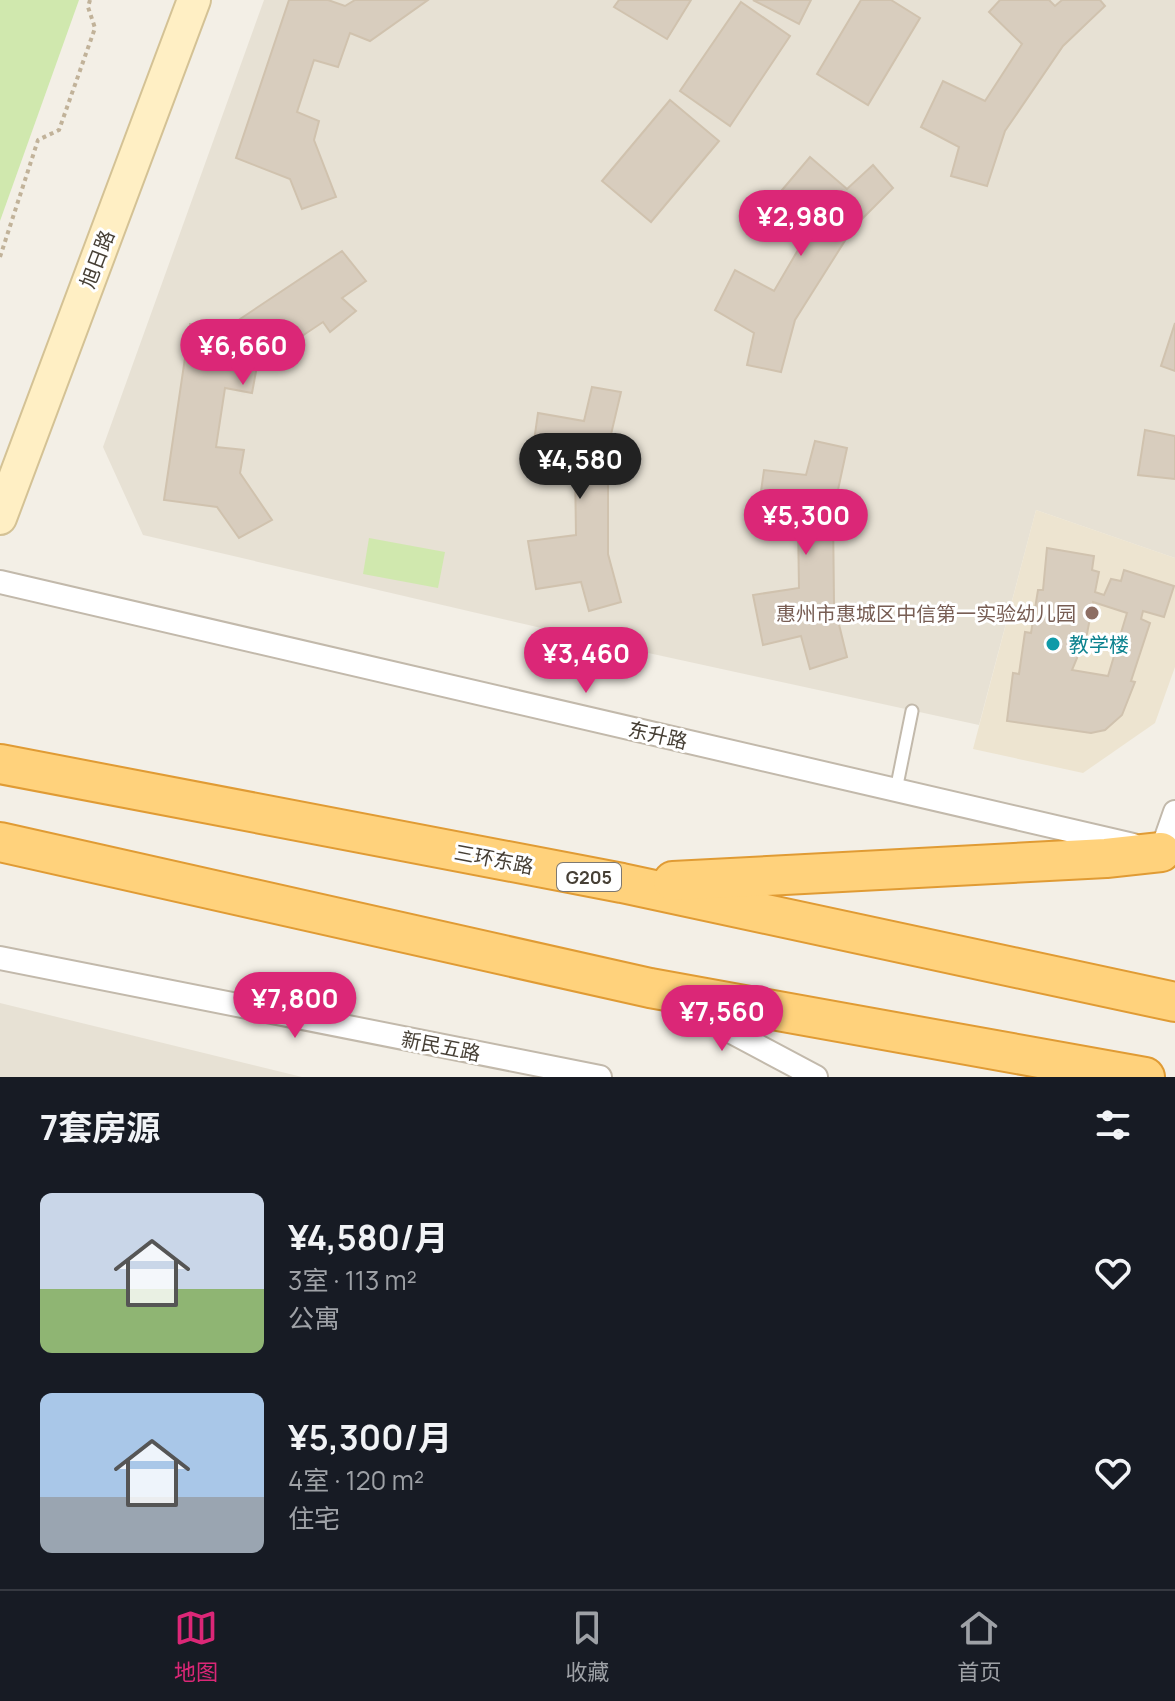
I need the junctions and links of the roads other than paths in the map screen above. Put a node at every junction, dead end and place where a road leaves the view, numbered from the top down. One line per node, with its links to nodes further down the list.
1 (194, 0): 2 (main road, 旭日路)
2 (0, 518)
3 (0, 582): 6 (street, 东升路)
4 (912, 711): 6 (lane)
5 (0, 764): 10 (highway, 三环东路 / G205)
6 (896, 790): 9 (street, 东升路)
7 (1175, 812): 9 (street)
8 (0, 842): 12 (highway)
9 (1170, 858): 10 (highway)
10 (622, 883): 13 (highway, 三环东路 / G205)
11 (0, 958): 14 (street, 新民五路)
12 (650, 988): 17 (street); 18 (highway)
13 (1175, 1002)
14 (497, 1057): 15 (street); 16 (street, 新民五路)
15 (486, 1077)
16 (600, 1077)
17 (816, 1077)
18 (1145, 1077)

